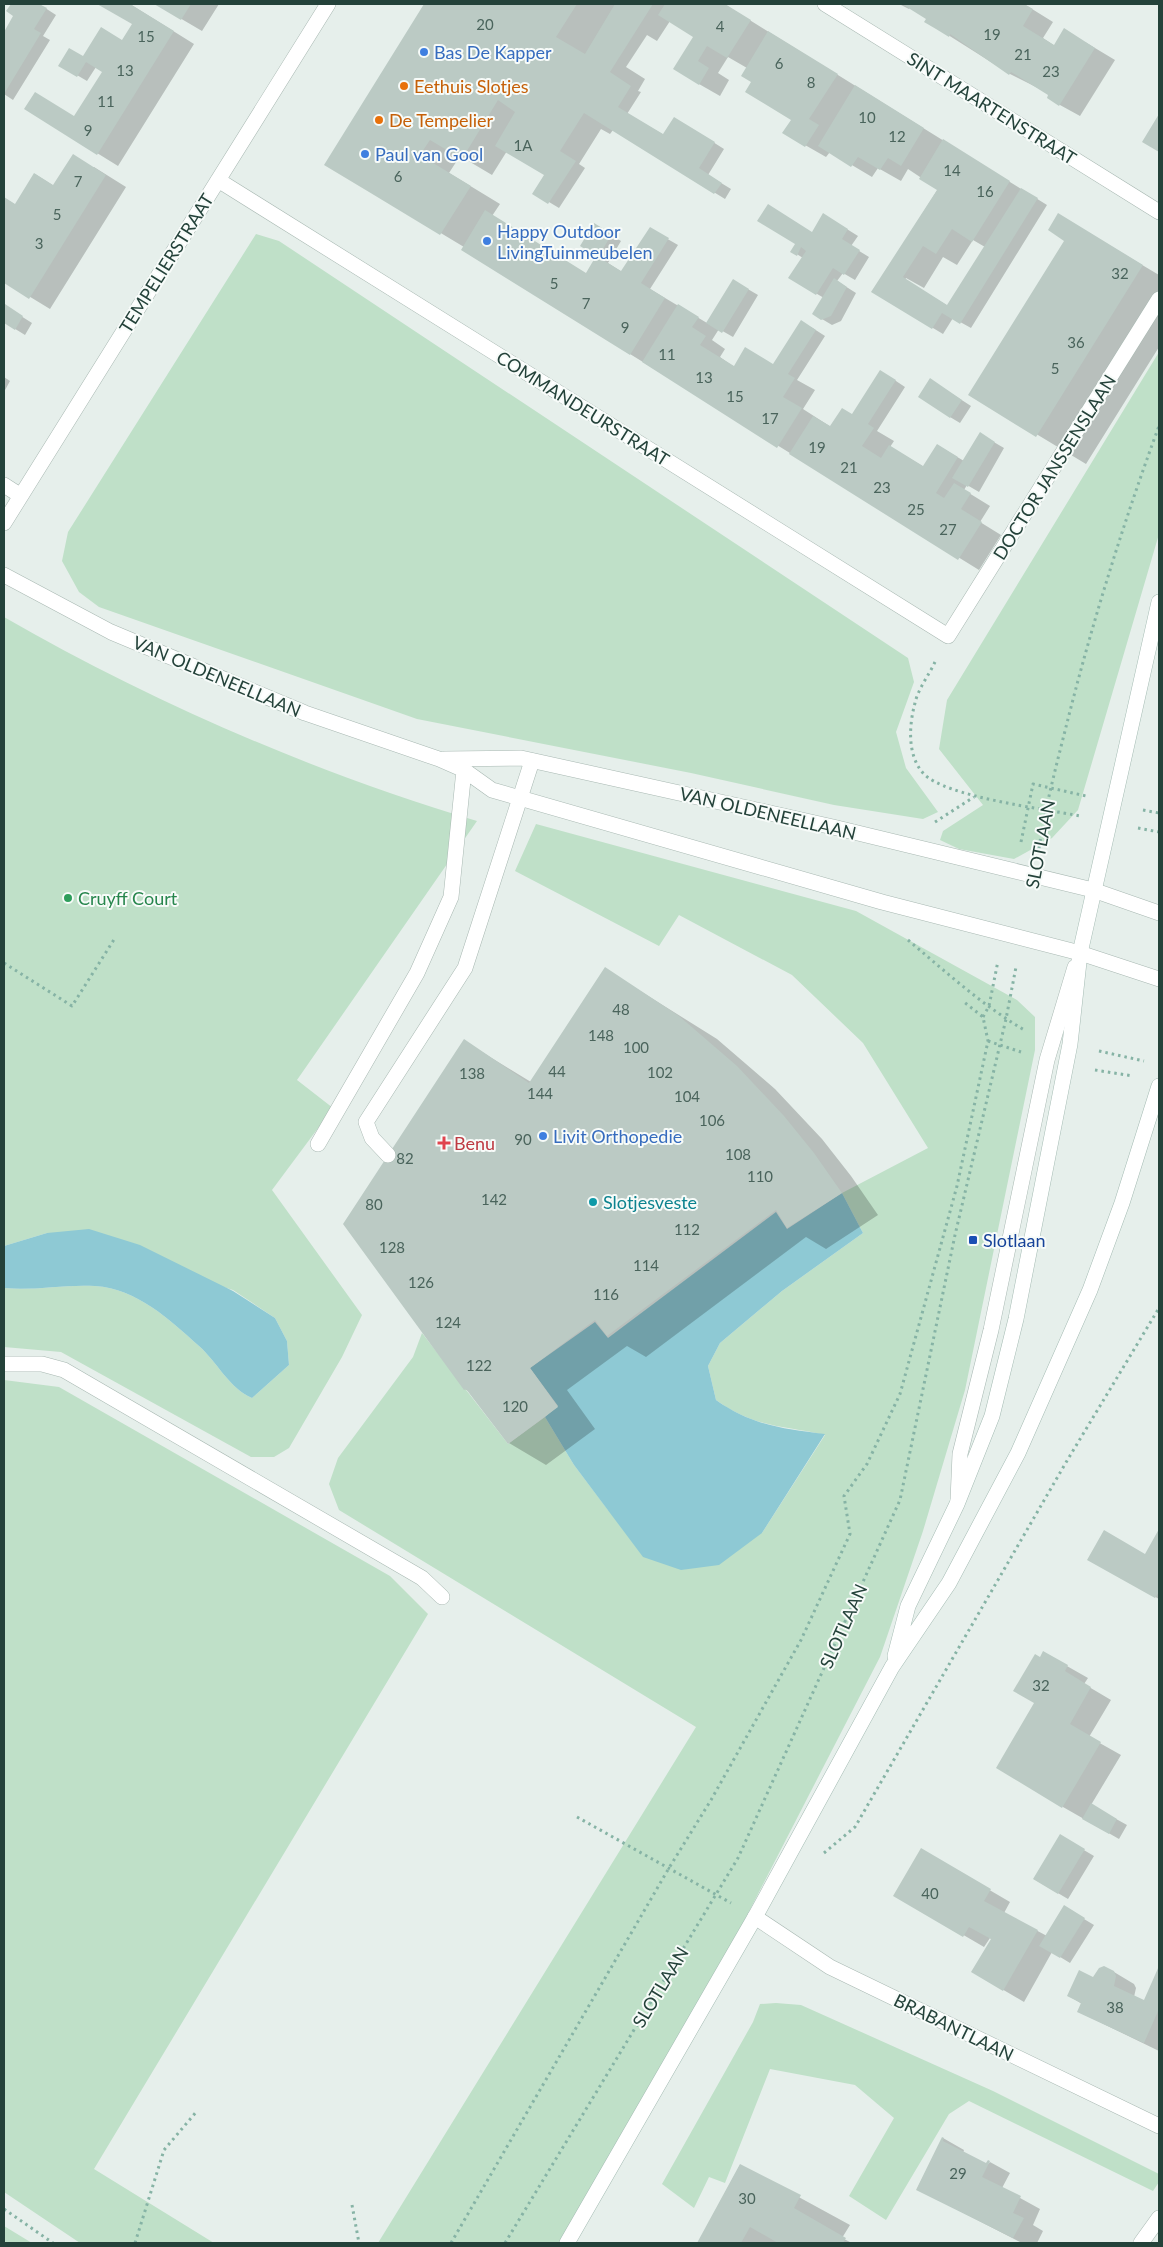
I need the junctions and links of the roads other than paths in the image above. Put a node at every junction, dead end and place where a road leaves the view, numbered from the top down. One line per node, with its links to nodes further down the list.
1 (328, 4): 3 (street, TEMPELIERSTRAAT)
2 (825, 4): 4 (street, SINT MAARTENSTRAAT)
3 (218, 180): 7 (street, TEMPELIERSTRAAT); 11 (street, COMMANDEURSTRAAT)
4 (1159, 212)
5 (1159, 299): 11 (street, DOCTOR JANSSENSLAAN)
6 (4, 485): 7 (street)
7 (21, 496): 8 (street, TEMPELIERSTRAAT)
8 (4, 523)
9 (4, 575): 12 (street, VAN OLDENEELLAAN)
10 (1159, 602): 16 (street)
11 (948, 636)
12 (439, 759): 13 (street, VAN OLDENEELLAAN); 14 (street, VAN OLDENEELLAAN)
13 (532, 761): 15 (street); 16 (street, VAN OLDENEELLAAN)
14 (464, 770): 15 (street, VAN OLDENEELLAAN); 21 (street)
15 (518, 799): 18 (street, VAN OLDENEELLAAN); 22 (street)
16 (1093, 890): 17 (street, VAN OLDENEELLAAN); 18 (street)
17 (1159, 913)
18 (1080, 953): 19 (street, VAN OLDENEELLAAN); 24 (street); 24 (street)
19 (1159, 979)
20 (1159, 1086): 26 (street)
21 (318, 1144)
22 (388, 1155)
23 (4, 1364): 25 (street)
24 (957, 1504): 26 (street)
25 (442, 1597)
26 (892, 1668): 27 (street)
27 (755, 1917): 28 (street, BRABANTLAAN); 30 (street)
28 (1159, 2126)
29 (1159, 2218): 31 (street)
30 (567, 2243)
31 (1141, 2243)

